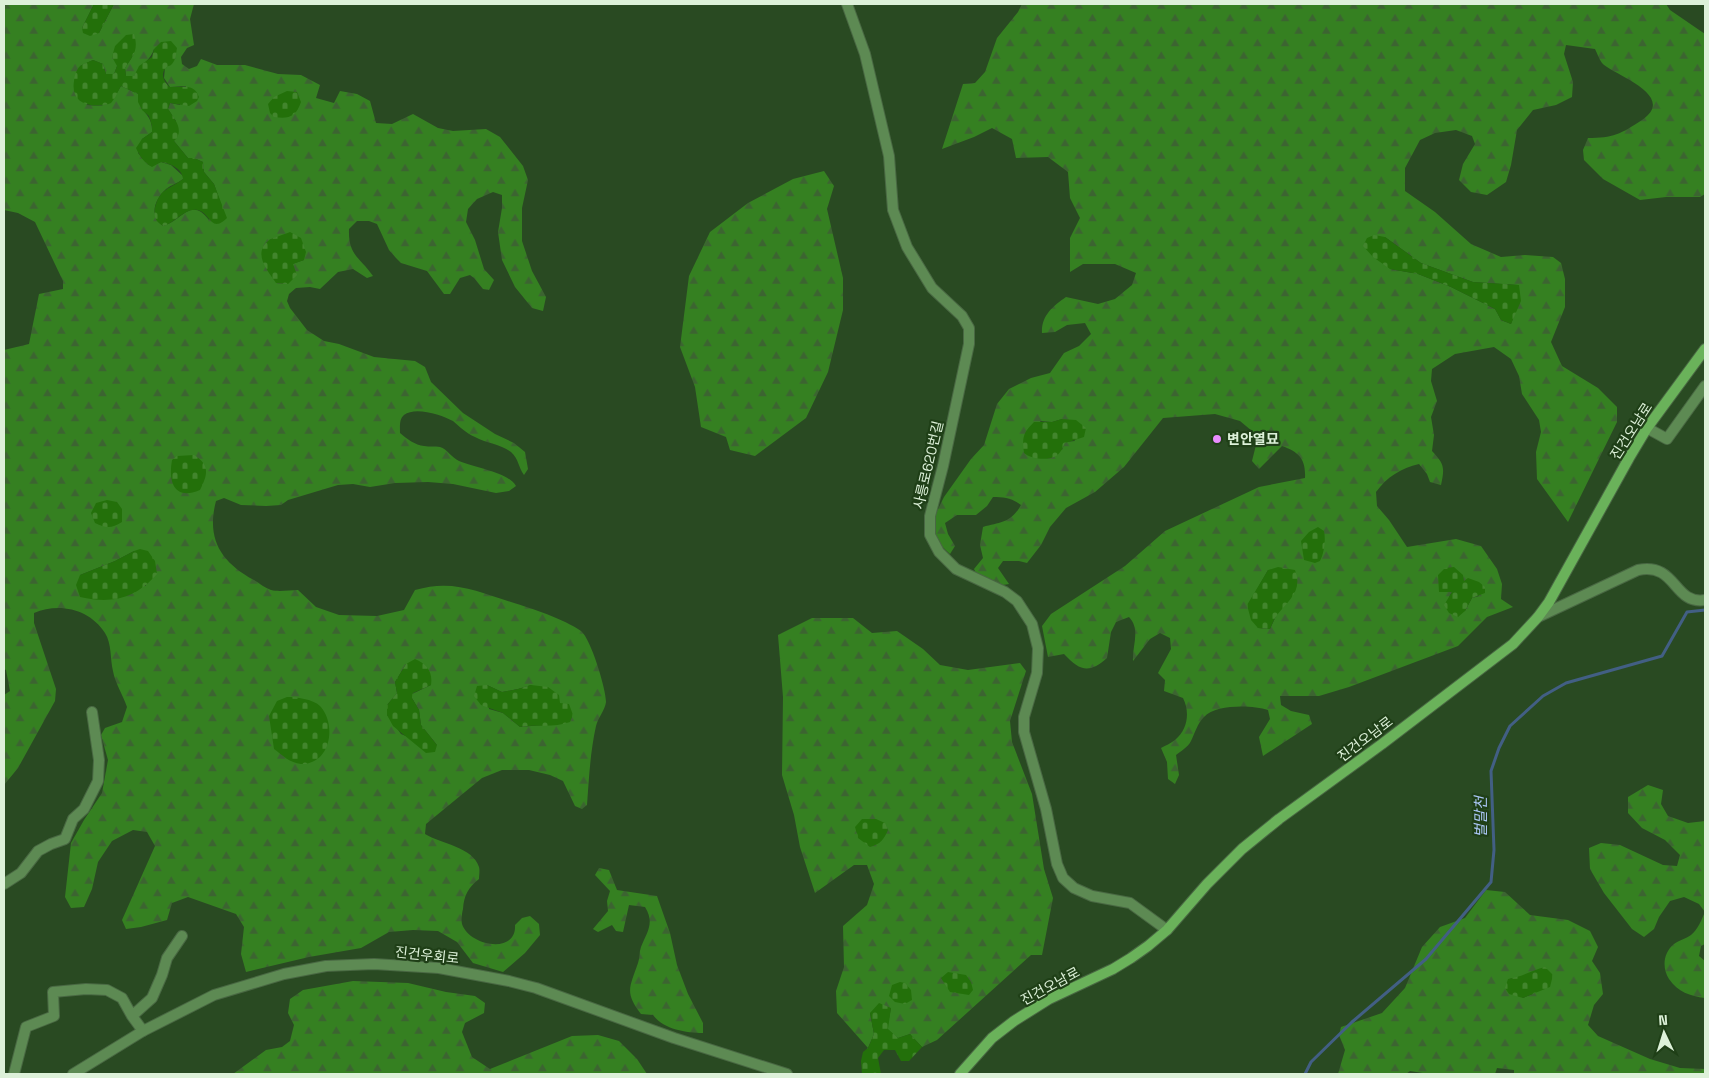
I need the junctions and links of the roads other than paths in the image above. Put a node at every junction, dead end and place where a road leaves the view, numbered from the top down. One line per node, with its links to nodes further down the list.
1 (847, 4): 9 (street, 사릉로620번길)
2 (1705, 349): 4 (main road, 진건오남로)
3 (1705, 386): 4 (street)
4 (1647, 428): 6 (main road, 진건오남로)
5 (1705, 600): 6 (street)
6 (1538, 617): 9 (main road, 진건오남로)
7 (92, 712): 8 (street)
8 (4, 884)
9 (1166, 930): 16 (main road, 진건오남로)
10 (182, 936): 11 (street)
11 (132, 1016): 12 (street); 13 (street)
12 (143, 1031): 14 (street, 진건우회로); 15 (street, 진건우회로)
13 (14, 1074)
14 (73, 1074)
15 (786, 1074)
16 (960, 1074)

